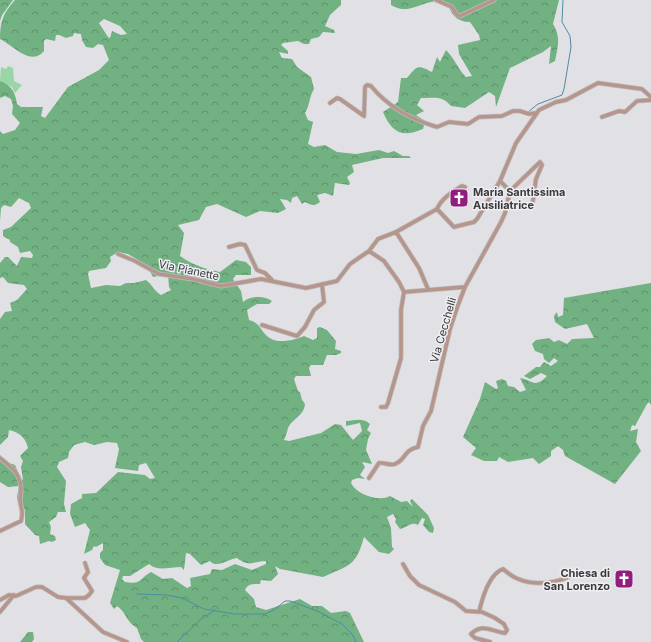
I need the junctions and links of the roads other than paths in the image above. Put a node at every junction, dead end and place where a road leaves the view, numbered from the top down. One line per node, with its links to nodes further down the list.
1 (436, 0): 2 (street)
2 (494, 0)
3 (651, 97): 6 (street)
4 (651, 100): 7 (street)
5 (330, 103): 6 (street)
6 (536, 113): 8 (street)
7 (602, 117)
8 (500, 181): 10 (street); 12 (street)
9 (465, 187): 12 (street)
10 (510, 191): 11 (street); 19 (street, Via Cecchelli)
11 (532, 207)
12 (437, 209): 13 (street, Via Pianette)
13 (396, 232): 15 (street, Via Pianette); 20 (street)
14 (229, 247): 17 (street)
15 (369, 251): 18 (street, Via Pianette); 21 (street)
16 (118, 254): 17 (street, Via Pianette)
17 (272, 280): 18 (street, Via Pianette)
18 (322, 284): 22 (street)
19 (465, 287): 20 (street); 25 (street, Via Cecchelli)
20 (428, 289): 21 (street)
21 (404, 292): 23 (street)
22 (262, 324)
23 (381, 407)
24 (0, 458): 26 (street)
25 (369, 478)
26 (0, 531)
27 (85, 563): 31 (street)
28 (403, 564): 34 (street)
29 (577, 573): 34 (street)
30 (14, 595): 31 (street); 32 (street); 33 (street)
31 (66, 598): 35 (street)
32 (0, 600)
33 (0, 612)
34 (479, 612): 36 (street)
35 (127, 642)
36 (490, 642)

